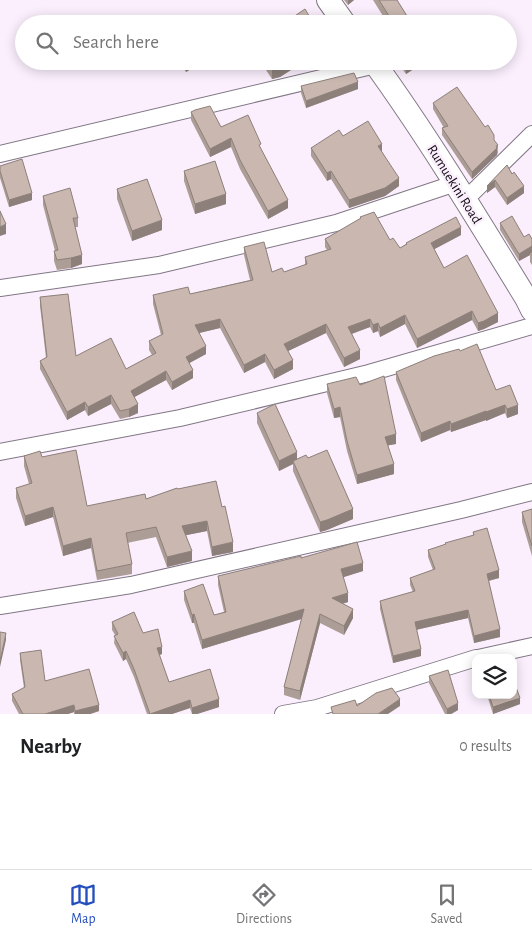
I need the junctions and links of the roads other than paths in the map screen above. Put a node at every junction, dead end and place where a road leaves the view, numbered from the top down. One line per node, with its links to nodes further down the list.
1 (328, 0): 2 (street)
2 (339, 15)
3 (345, 70): 6 (street)
4 (379, 70): 7 (street, Rumuekini Road)
5 (532, 134): 7 (street)
6 (0, 154)
7 (461, 191): 8 (street); 9 (street, Rumuekini Road)
8 (0, 288)
9 (532, 310)
10 (532, 326): 11 (street)
11 (0, 452)
12 (532, 492): 13 (street)
13 (0, 606)
14 (532, 646): 15 (street)
15 (495, 654)
16 (472, 660): 17 (street)
17 (316, 711): 18 (street)
18 (283, 714)

